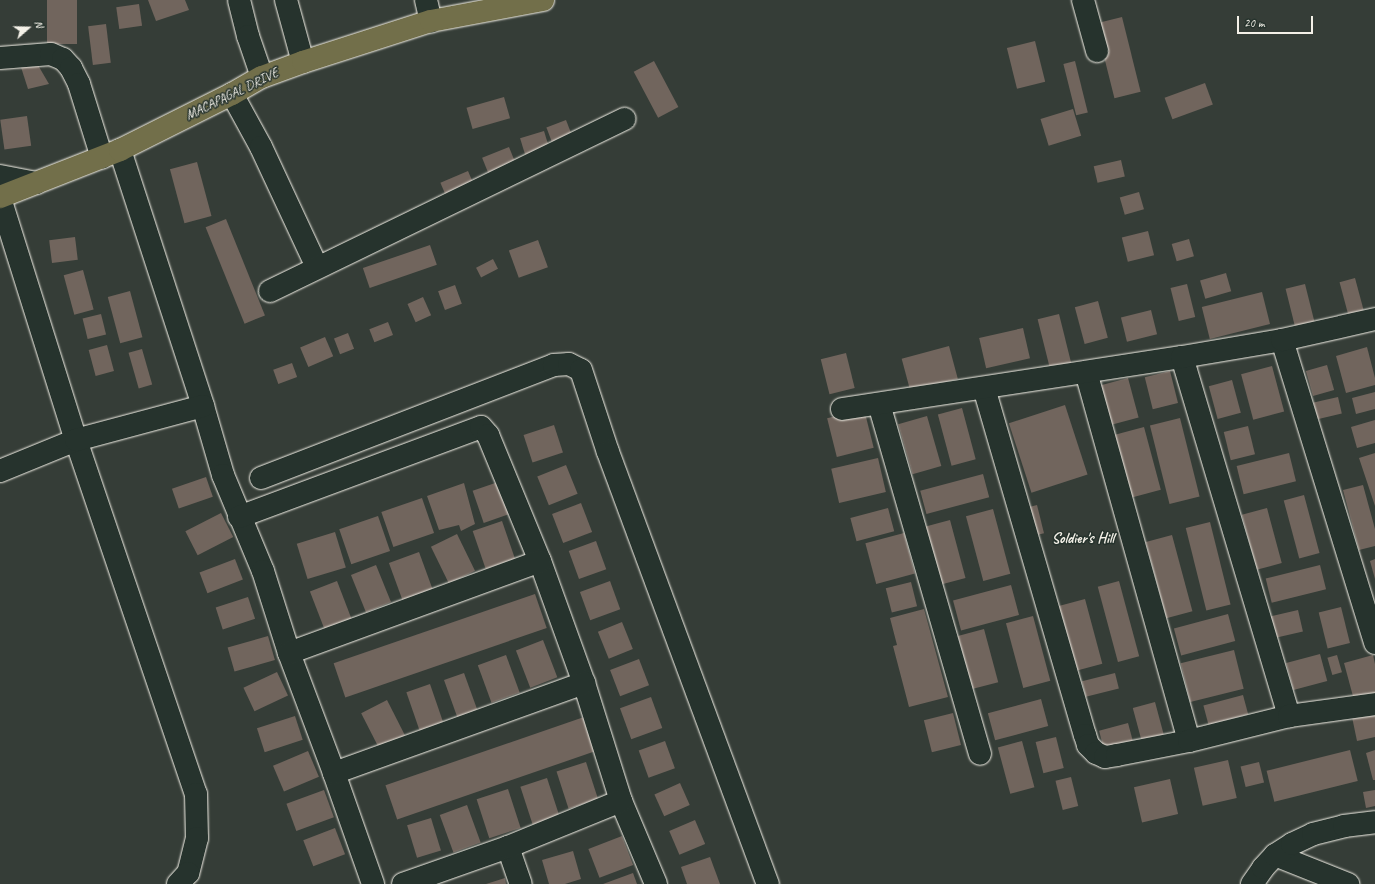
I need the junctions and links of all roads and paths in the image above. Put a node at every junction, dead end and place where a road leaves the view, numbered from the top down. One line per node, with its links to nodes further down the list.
1 (286, 0): 9 (street)
2 (426, 0): 6 (street)
3 (543, 0): 6 (main road, MACAPAGAL DRIVE)
4 (1083, 0): 7 (street)
5 (245, 1): 10 (street)
6 (431, 21): 9 (main road, MACAPAGAL DRIVE)
7 (1097, 51)
8 (0, 58): 13 (street)
9 (303, 62): 10 (main road, MACAPAGAL DRIVE)
10 (262, 77): 11 (main road, MACAPAGAL DRIVE)
11 (232, 94): 13 (main road, MACAPAGAL DRIVE); 17 (street)
12 (625, 119): 17 (street)
13 (111, 154): 15 (main road, MACAPAGAL DRIVE); 25 (street)
14 (0, 176): 15 (street)
15 (36, 183): 16 (main road, MACAPAGAL DRIVE)
16 (0, 197): 27 (street)
17 (317, 267): 18 (street)
18 (270, 290)
19 (1375, 319): 20 (street)
20 (1282, 340): 21 (street); 32 (street)
21 (1182, 357): 22 (street); 36 (street)
22 (1086, 372): 23 (street); 37 (street)
23 (984, 388): 24 (street); 37 (street)
24 (879, 404): 26 (street); 38 (street)
25 (203, 406): 27 (street); 30 (street)
26 (842, 409)
27 (76, 440): 28 (street); 44 (street)
28 (0, 471)
29 (261, 478): 49 (street)
30 (239, 517): 31 (street); 33 (street)
31 (540, 561): 33 (street); 34 (street)
32 (1375, 642)
33 (289, 653): 39 (street)
34 (584, 683): 39 (street); 40 (street)
35 (1375, 704): 36 (street)
36 (1289, 716): 37 (street)
37 (1189, 741)
38 (980, 754)
39 (334, 773): 45 (street)
40 (621, 801): 42 (street); 48 (street)
41 (1375, 822): 43 (street)
42 (508, 847): 46 (street); 47 (street)
43 (1275, 855): 50 (street); 51 (street)
44 (178, 884)
45 (373, 884)
46 (403, 884)
47 (521, 884)
48 (656, 884)
49 (768, 884)
50 (1252, 884)
51 (1348, 884)

